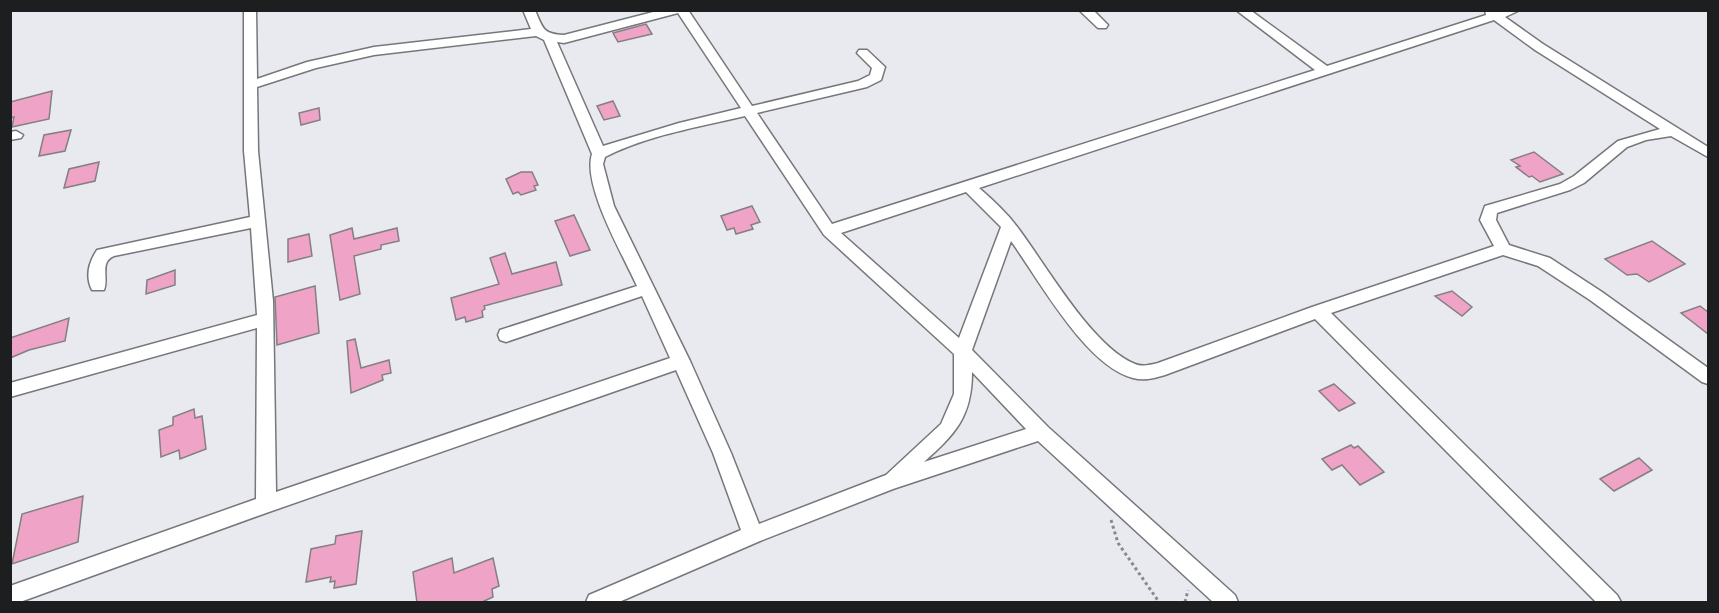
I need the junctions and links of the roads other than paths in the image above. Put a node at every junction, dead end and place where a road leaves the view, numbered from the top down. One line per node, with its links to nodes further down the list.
1 (250, 10): 13 (street)
2 (529, 10): 10 (street)
3 (677, 10): 10 (street)
4 (682, 10): 14 (street)
5 (1085, 10): 9 (street)
6 (1242, 10): 12 (street)
7 (1514, 10): 8 (street)
8 (1493, 13): 12 (street); 15 (street)
9 (1102, 25)
10 (544, 35): 13 (street); 17 (street)
11 (863, 53): 14 (street)
12 (1325, 71): 18 (street)
13 (251, 85): 19 (street)
14 (748, 110): 17 (street); 21 (street)
15 (1672, 131): 16 (street); 22 (street)
16 (1708, 153)
17 (599, 154): 24 (street)
18 (969, 186): 20 (street); 21 (street)
19 (257, 221): 23 (street); 26 (street)
20 (1010, 227): 25 (street); 28 (street)
21 (830, 231): 28 (street)
22 (1503, 249): 25 (street); 30 (street)
23 (98, 286)
24 (646, 289): 27 (street); 29 (street)
25 (1318, 311): 39 (street)
26 (265, 319): 31 (street); 34 (street)
27 (506, 335)
28 (963, 352): 32 (street); 33 (street)
29 (681, 361): 34 (street); 35 (street)
30 (1708, 377)
31 (10, 390)
32 (1041, 432): 33 (street); 38 (street)
33 (890, 482): 35 (street)
34 (266, 504): 36 (street)
35 (753, 535): 37 (street)
36 (10, 596)
37 (596, 603)
38 (1228, 603)
39 (1610, 603)

